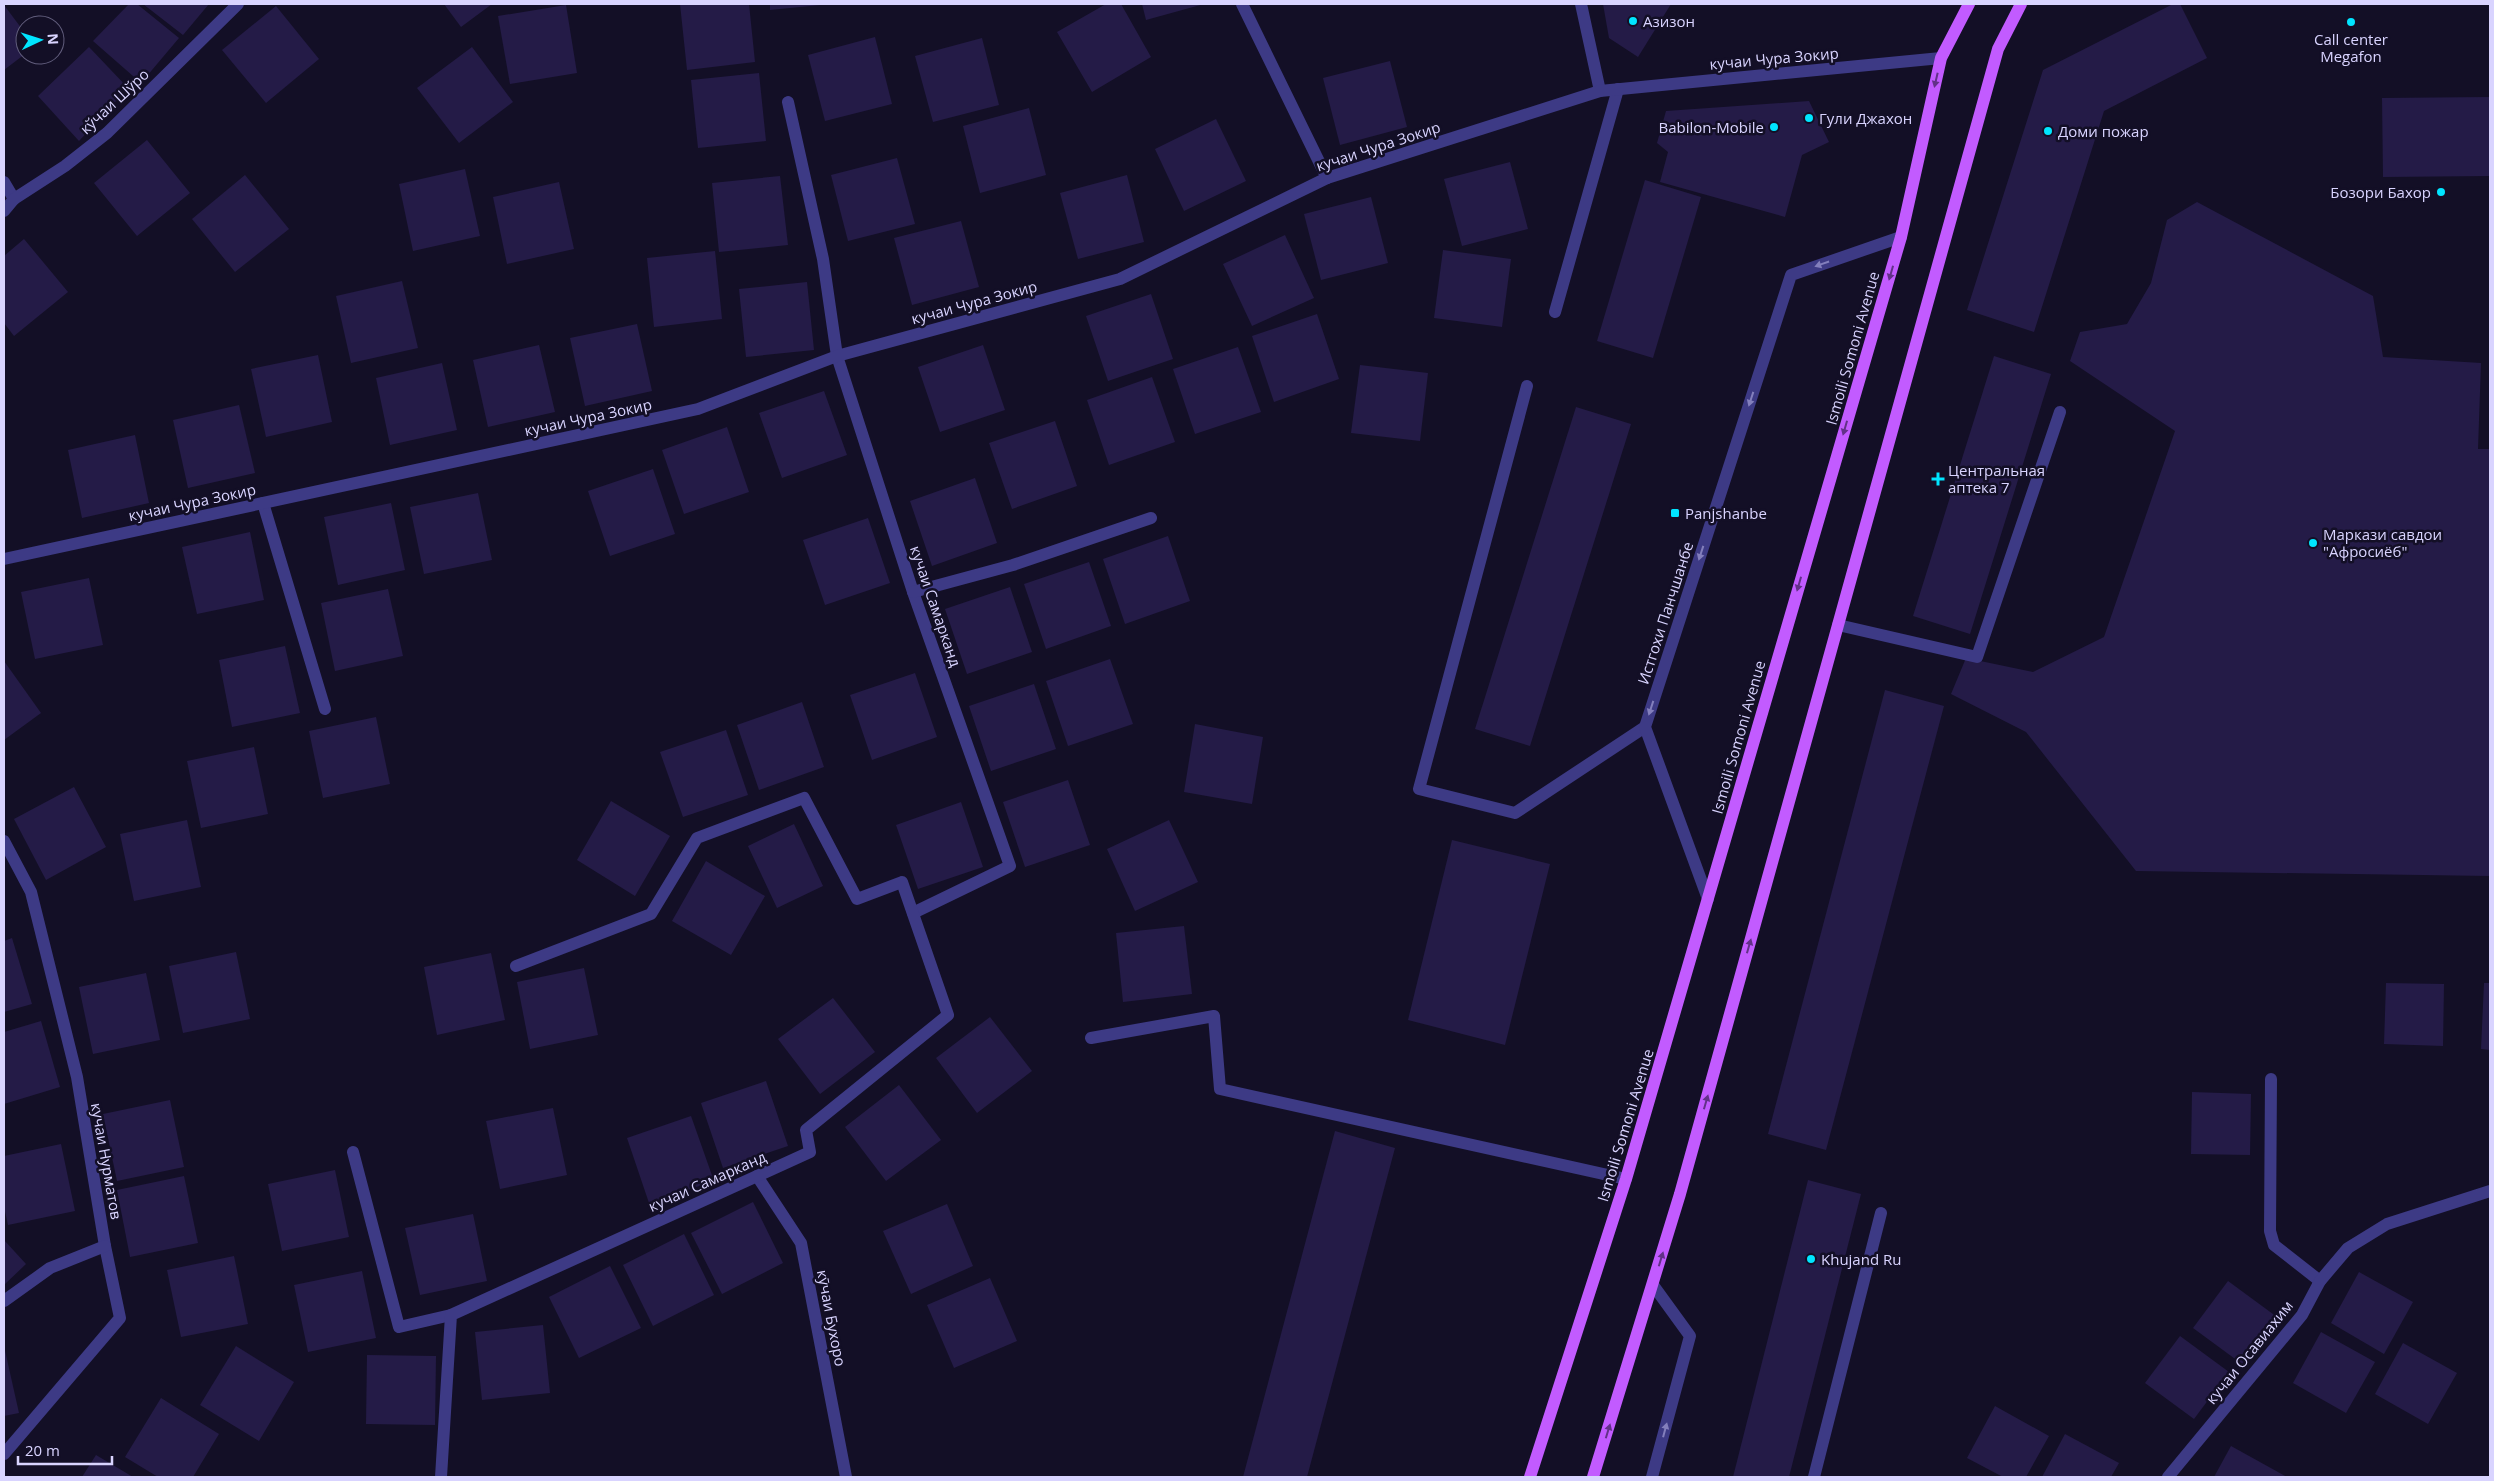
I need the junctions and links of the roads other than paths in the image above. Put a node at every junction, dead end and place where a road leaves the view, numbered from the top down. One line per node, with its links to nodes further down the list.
1 (238, 4): 12 (street, кўчаи Шўро)
2 (1242, 4): 10 (street)
3 (1581, 4): 8 (street)
4 (1969, 4): 6 (main road, Ismoili Somoni Avenue)
5 (2021, 4): 23 (main road)
6 (1941, 58): 7 (street, кучаи Чура Зокир); 14 (main road, Ismoili Somoni Avenue, one-way to 14)
7 (1618, 89): 8 (street, кучаи Чура Зокир); 15 (street)
8 (1600, 91): 10 (street, кучаи Чура Зокир)
9 (788, 102): 16 (street, кучаи Самарканд)
10 (1327, 178): 16 (street, кучаи Чура Зокир)
11 (4, 182): 12 (street)
12 (14, 199): 13 (street, кўчаи Шўро)
13 (4, 211)
14 (1901, 237): 25 (street, Истгохи Панчшанбе, one-way to 25); 27 (main road, Ismoili Somoni Avenue, one-way to 27)
15 (1555, 312)
16 (837, 356): 19 (street, кучаи Чура Зокир); 22 (street, кучаи Самарканд)
17 (1527, 386): 25 (street)
18 (2060, 412): 23 (street)
19 (264, 503): 21 (street, кучаи Чура Зокир); 24 (street)
20 (1151, 518): 22 (street)
21 (4, 559)
22 (913, 592): 28 (street, кучаи Самарканд)
23 (1838, 625): 39 (main road, one-way to 23)
24 (325, 709)
25 (1645, 727): 27 (street)
26 (4, 841): 37 (street, кучаи Нурматов)
27 (1708, 899): 34 (main road, Ismoili Somoni Avenue)
28 (913, 913): 29 (street, кучаи Самарканд); 33 (street, кучаи Самарканд)
29 (516, 966)
30 (1091, 1038): 34 (street)
31 (2271, 1079): 38 (street)
32 (353, 1152): 41 (street, кучаи Самарканд)
33 (757, 1176): 41 (street, кучаи Самарканд); 44 (street, кӯчаи Бухоро)
34 (1626, 1179): 45 (main road, Ismoili Somoni Avenue)
35 (2490, 1190): 38 (street, кучаи Осавиахим)
36 (1881, 1213): 48 (street)
37 (105, 1246): 40 (street); 42 (street, кучаи Нурматов)
38 (2320, 1281): 49 (street, кучаи Осавиахим)
39 (1653, 1284): 46 (main road, one-way to 39); 47 (street, one-way to 39)
40 (4, 1301)
41 (451, 1315): 43 (street)
42 (4, 1454)
43 (441, 1477)
44 (846, 1477)
45 (1530, 1477)
46 (1593, 1477)
47 (1652, 1477)
48 (1814, 1477)
49 (2168, 1477)

